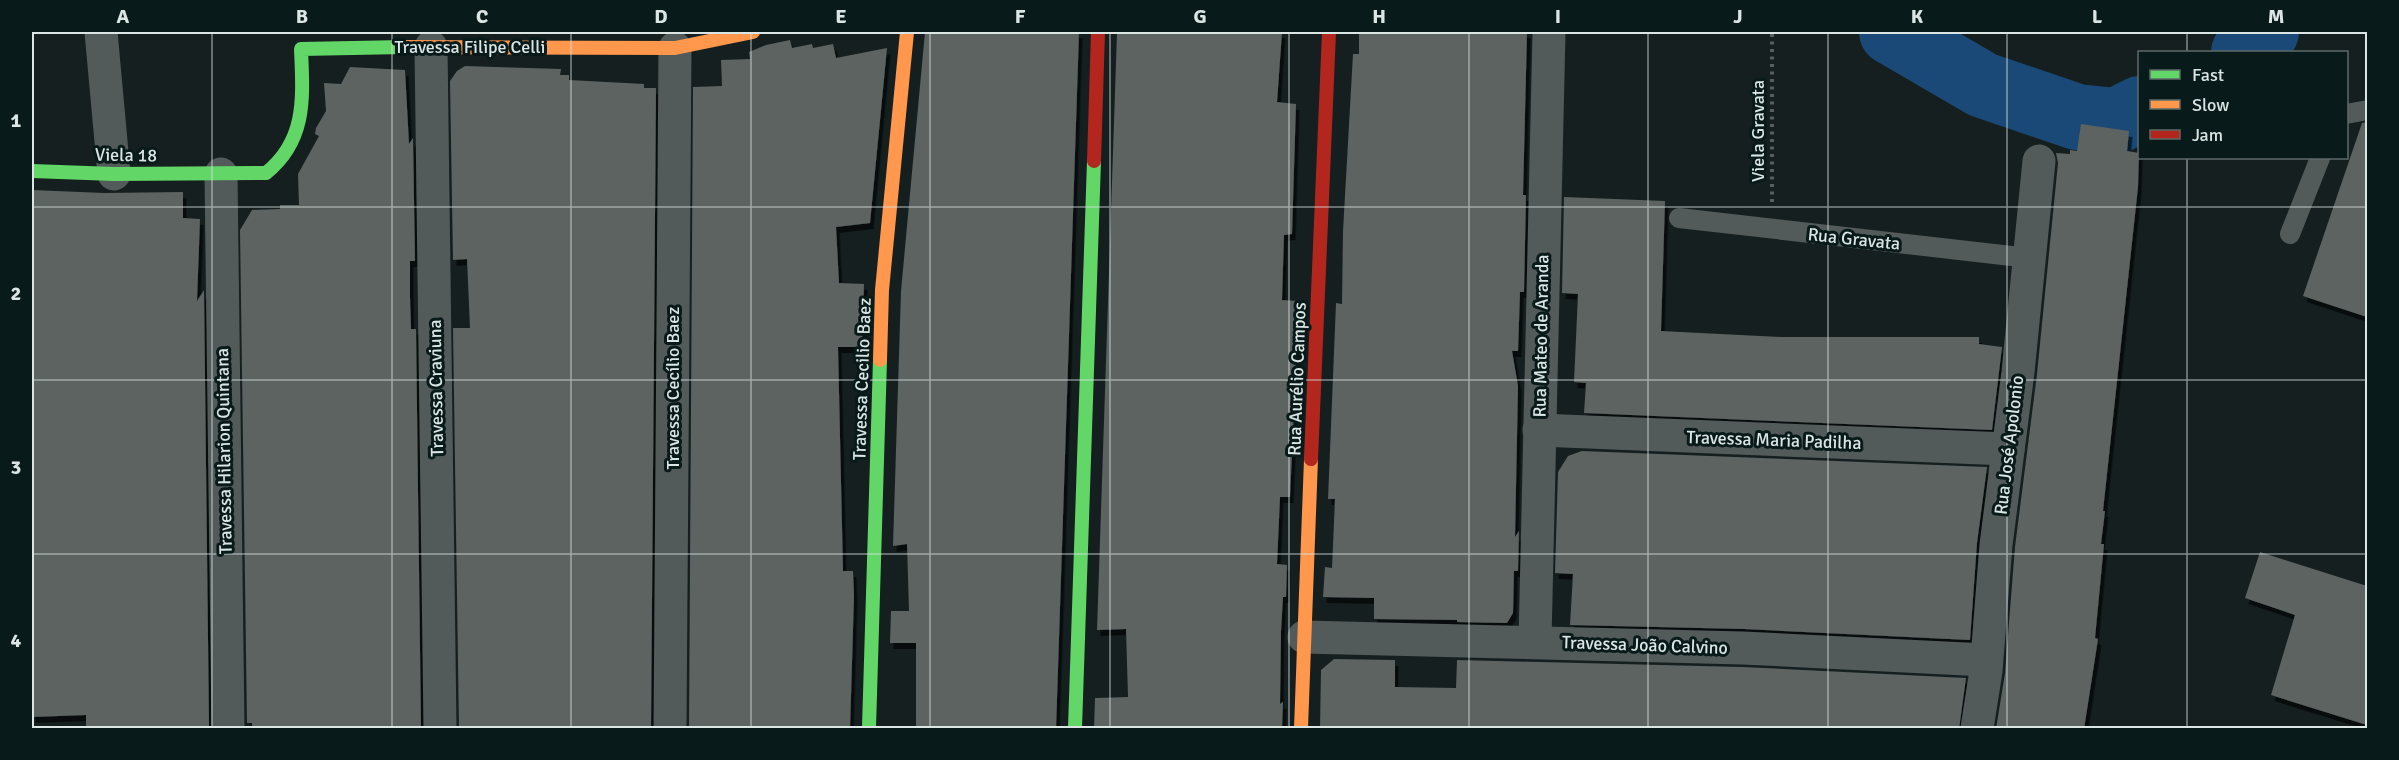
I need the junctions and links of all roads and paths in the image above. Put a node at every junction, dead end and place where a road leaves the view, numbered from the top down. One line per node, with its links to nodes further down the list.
1 (753, 32): 10 (street, Travessa Filipe Celli)
2 (907, 32): 30 (street, Travessa Cecilio Baez)
3 (1098, 32): 31 (street)
4 (1329, 32): 24 (street, Rua Aurélio Campos)
5 (1549, 32): 22 (street, Rua Mateo de Aranda)
6 (1772, 32): 19 (path, Viela Gravata)
7 (101, 34): 16 (street)
8 (301, 40): 9 (street, Travessa Filipe Celli); 17 (street, Travessa Filipe Celli)
9 (431, 46): 10 (street, Travessa Filipe Celli); 28 (street, Travessa Craviuna)
10 (675, 48): 29 (street, Travessa Cecílio Baez)
11 (2367, 110): 12 (lane)
12 (2348, 114)
13 (2320, 159): 20 (lane)
14 (2039, 161): 21 (street, Rua José Apolonio)
15 (32, 171): 16 (street, Viela 18)
16 (114, 174): 17 (street, Viela 18)
17 (221, 174): 27 (street, Travessa Hilarion Quintana)
18 (1679, 218): 19 (lane, Rua Gravata)
19 (1771, 230): 21 (lane, Rua Gravata)
20 (2290, 234)
21 (2029, 258): 23 (street, Rua José Apolonio)
22 (1539, 430): 23 (street, Travessa Maria Padilha); 25 (street, Rua Mateo de Aranda)
23 (2008, 449): 26 (street, Rua José Apolonio)
24 (1304, 637): 25 (street, Travessa João Calvino); 32 (street, Rua Aurélio Campos)
25 (1535, 641): 26 (street, Travessa João Calvino)
26 (1986, 660): 33 (street, Rua José Apolonio)
27 (228, 729)
28 (440, 729)
29 (670, 729)
30 (869, 729)
31 (1075, 729)
32 (1301, 729)
33 (1977, 729)

